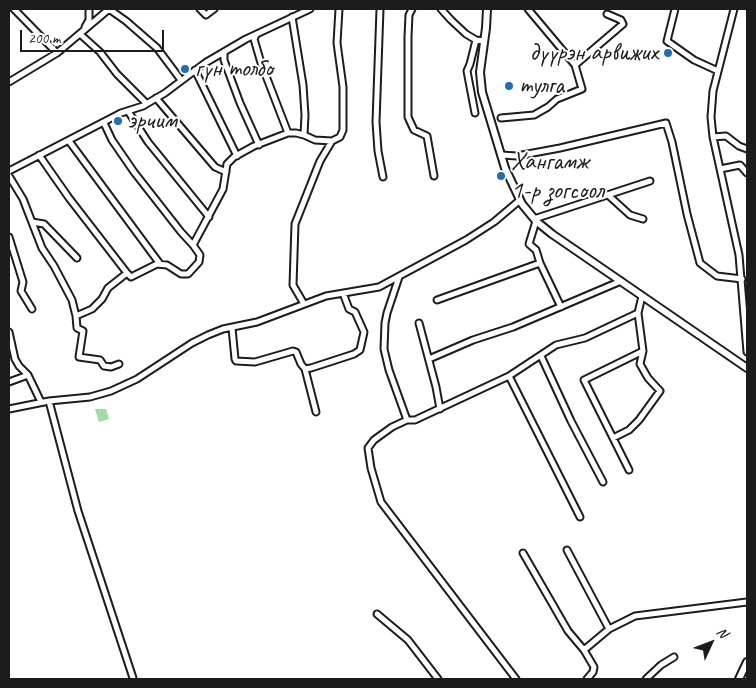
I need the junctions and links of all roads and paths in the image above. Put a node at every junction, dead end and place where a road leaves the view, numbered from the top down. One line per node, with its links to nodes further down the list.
1 (14, 9): 23 (street)
2 (89, 9): 17 (street); 18 (street)
3 (109, 9): 17 (street); 27 (street)
4 (200, 9): 5 (street)
5 (214, 9)
6 (310, 9): 16 (street)
7 (338, 9): 39 (street)
8 (380, 9): 51 (street)
9 (412, 9): 50 (street)
10 (441, 9): 20 (street)
11 (486, 9): 21 (main road)
12 (528, 9): 24 (street)
13 (675, 9): 26 (street)
14 (734, 9): 26 (street)
15 (607, 14): 24 (street)
16 (292, 17): 19 (street); 36 (street)
17 (96, 21): 18 (street)
18 (82, 32): 23 (street); 30 (street)
19 (256, 34): 22 (street); 35 (street)
20 (476, 40): 21 (street); 32 (street)
21 (484, 41): 43 (main road)
22 (224, 52): 25 (street); 40 (street)
23 (57, 53): 28 (street)
24 (575, 65): 33 (street)
25 (195, 70): 27 (street); 44 (street)
26 (718, 72): 37 (street)
27 (181, 80): 29 (street)
28 (9, 82)
29 (156, 98): 30 (street); 47 (street)
30 (146, 103): 31 (street)
31 (128, 112): 34 (street); 55 (street)
32 (475, 113)
33 (501, 118)
34 (104, 123): 38 (street); 60 (street)
35 (288, 134): 36 (street); 40 (street)
36 (304, 135): 39 (street)
37 (713, 137): 41 (street); 45 (street)
38 (69, 141): 42 (street); 63 (street)
39 (332, 142): 72 (street)
40 (259, 145): 44 (street)
41 (747, 149)
42 (39, 155): 46 (street); 65 (street)
43 (501, 155): 54 (main road); 67 (street)
44 (237, 156): 47 (street)
45 (720, 169): 48 (street); 64 (street)
46 (9, 171)
47 (226, 172): 55 (street)
48 (747, 173)
49 (9, 176): 58 (street)
50 (434, 176)
51 (383, 177)
52 (650, 181): 53 (street)
53 (608, 195): 56 (street); 57 (street)
54 (520, 200): 57 (main road); 66 (street)
55 (209, 217): 60 (street)
56 (643, 219)
57 (535, 220): 62 (street); 68 (main road)
58 (32, 222): 61 (street); 77 (street)
59 (9, 238): 74 (street)
60 (193, 245): 63 (street)
61 (77, 258)
62 (540, 263): 71 (street); 73 (street)
63 (160, 264): 65 (street)
64 (744, 270): 67 (street)
65 (128, 273): 77 (street)
66 (399, 277): 69 (street); 97 (street)
67 (742, 279): 75 (street)
68 (621, 281): 70 (main road); 73 (street)
69 (343, 293): 72 (street); 88 (street)
70 (642, 296): 76 (street); 87 (main road)
71 (437, 300)
72 (304, 304): 79 (street)
73 (561, 307): 85 (street)
74 (32, 309)
75 (746, 310): 80 (street)
76 (638, 314): 82 (street); 84 (street)
77 (76, 316): 86 (street)
78 (419, 323): 85 (street)
79 (232, 328): 88 (street); 92 (street)
80 (746, 330): 83 (street)
81 (9, 332): 89 (street)
82 (643, 351): 98 (street); 98 (street)
83 (747, 352)
84 (541, 356): 90 (street); 100 (street)
85 (429, 359): 94 (street)
86 (119, 364)
87 (747, 368)
88 (305, 369): 96 (street)
89 (28, 375): 91 (street); 93 (street)
90 (510, 376): 94 (street); 101 (street)
91 (9, 382)
92 (49, 400): 93 (street); 110 (street)
93 (41, 402): 95 (street)
94 (440, 409): 97 (street)
95 (9, 410)
96 (316, 412)
97 (407, 420): 112 (street)
98 (613, 438): 99 (street)
99 (630, 470)
100 (603, 482)
101 (580, 517)
102 (566, 550): 106 (street)
103 (523, 553): 107 (street)
104 (747, 602): 106 (street)
105 (378, 614): 111 (street)
106 (608, 629): 107 (street)
107 (584, 650): 113 (street)
108 (674, 658): 114 (street)
109 (747, 662): 115 (main road)
110 (133, 678)
111 (438, 679)
112 (516, 679)
113 (586, 679)
114 (646, 679)
115 (738, 679)

